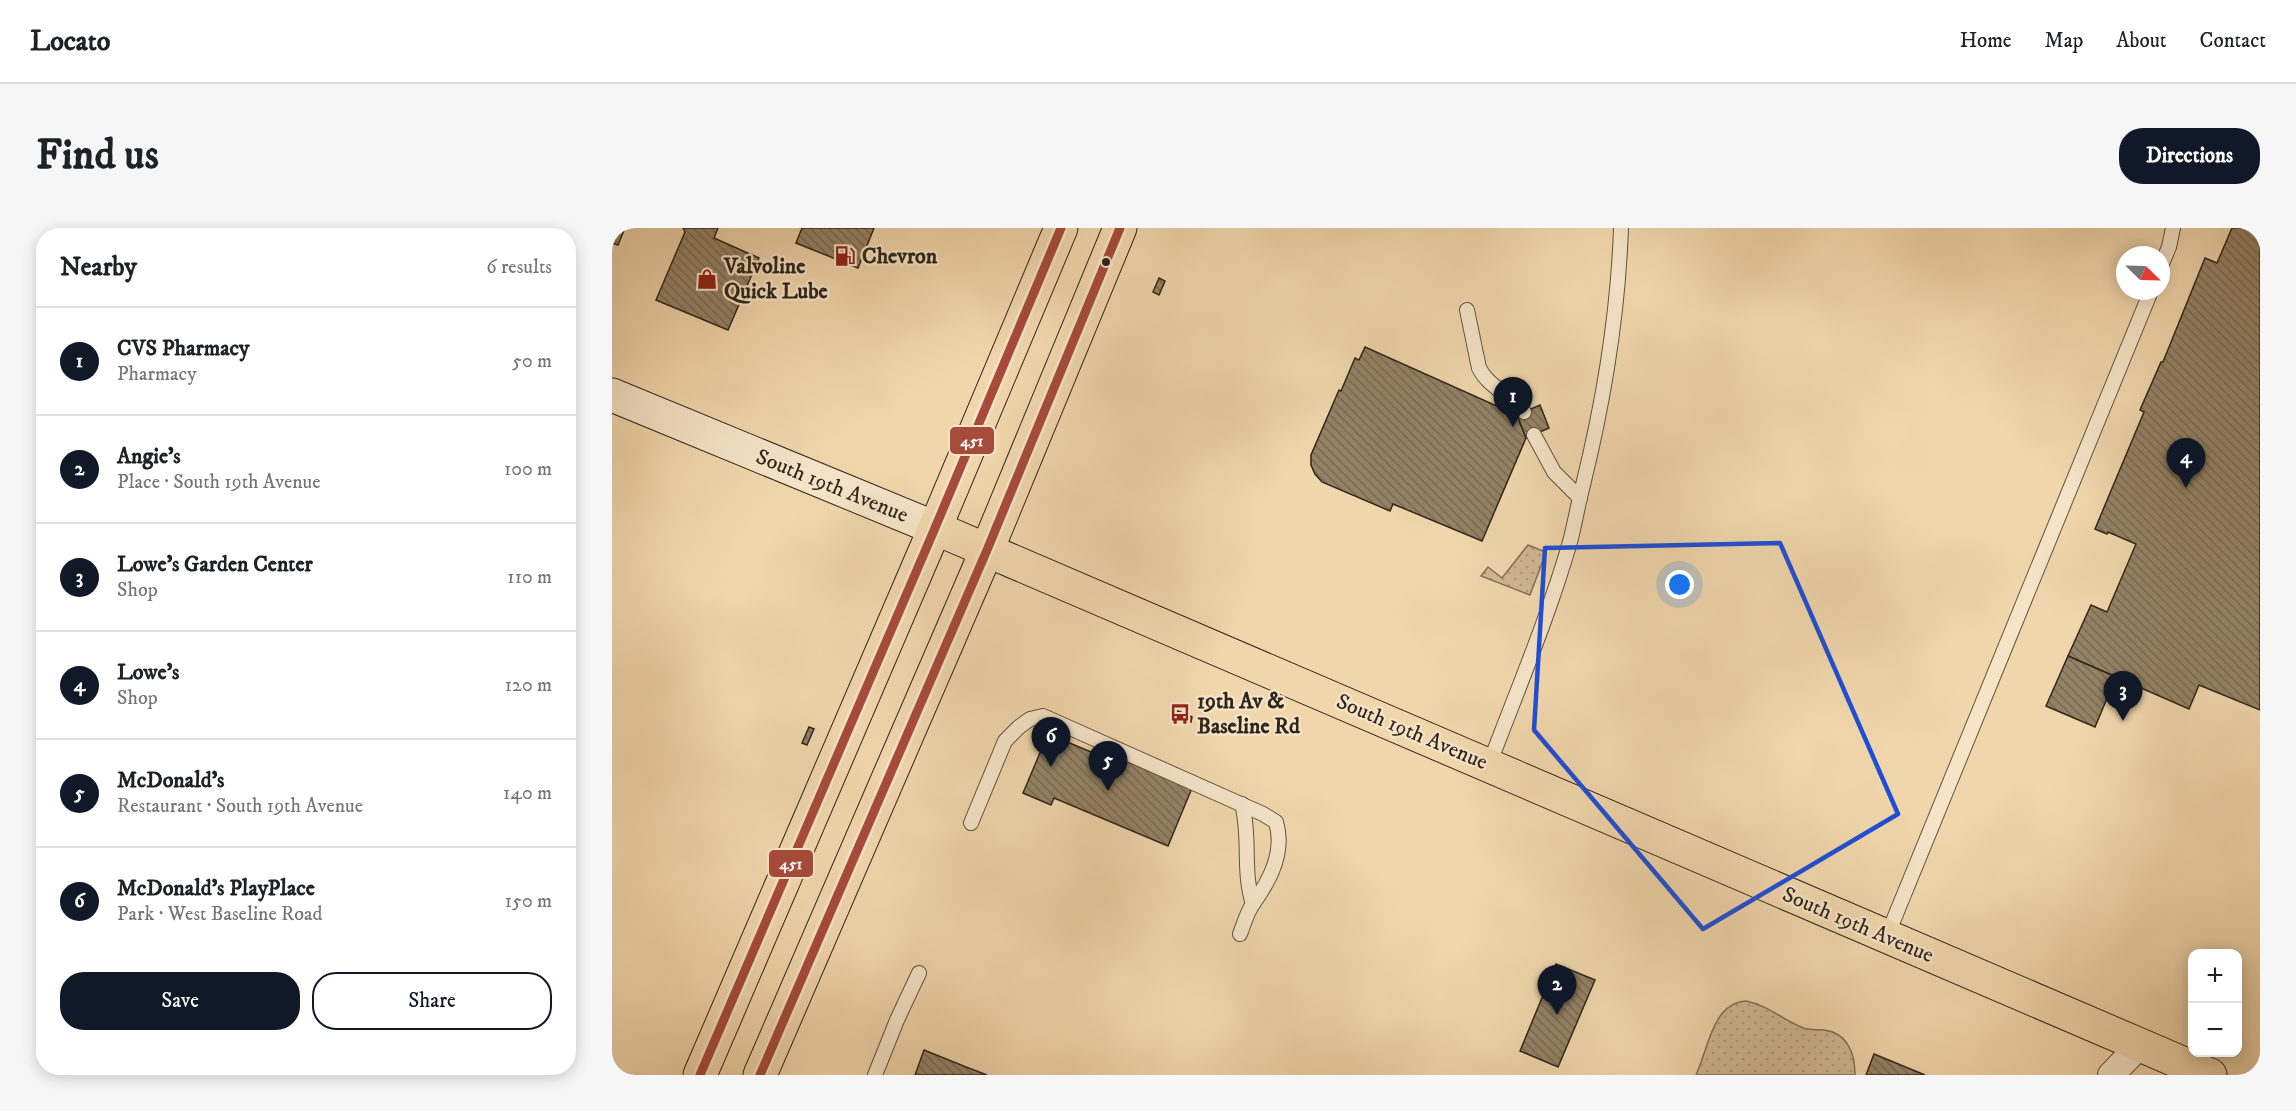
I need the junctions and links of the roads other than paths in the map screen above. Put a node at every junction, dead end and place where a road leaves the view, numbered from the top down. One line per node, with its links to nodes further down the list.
1 (1061, 228): 12 (main road)
2 (1120, 228): 13 (main road)
3 (1621, 228): 11 (lane)
4 (2173, 228): 5 (lane)
5 (2167, 246)
6 (2147, 300): 19 (lane)
7 (1467, 310): 9 (lane)
8 (612, 394): 12 (main road, South 19th Avenue)
9 (1524, 412)
10 (1534, 435): 11 (lane)
11 (1580, 498): 14 (lane)
12 (935, 528): 13 (main road, South 19th Avenue); 22 (main road)
13 (987, 550): 14 (main road, South 19th Avenue); 23 (main road)
14 (1489, 765): 19 (main road, South 19th Avenue)
15 (1242, 804): 16 (lane); 17 (lane); 17 (lane)
16 (971, 823)
17 (1253, 904): 18 (lane)
18 (1240, 934)
19 (1886, 937): 21 (main road, South 19th Avenue)
20 (919, 973): 24 (lane)
21 (2138, 1060): 25 (street); 26 (main road, South 19th Avenue)
22 (700, 1075)
23 (760, 1075)
24 (875, 1075)
25 (2111, 1075)
26 (2210, 1075)

